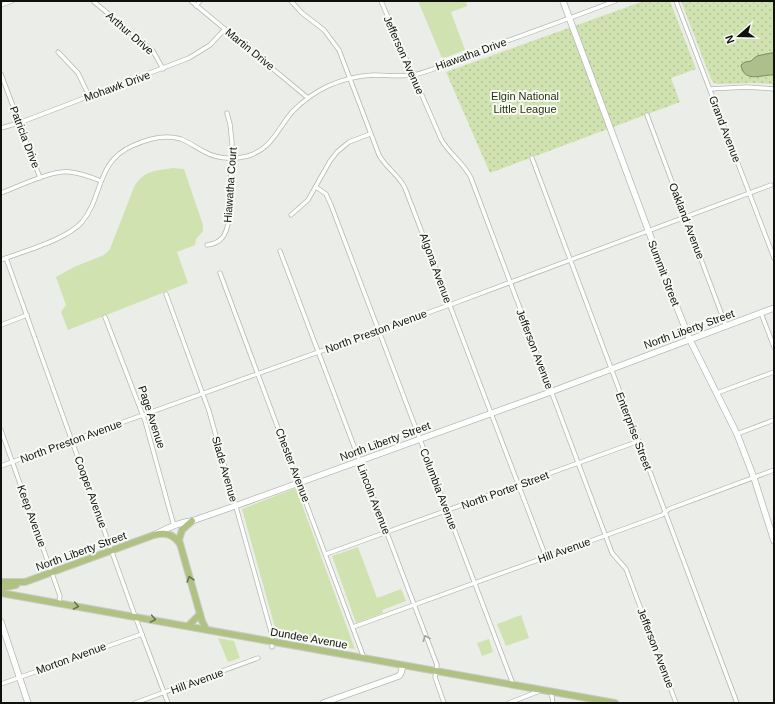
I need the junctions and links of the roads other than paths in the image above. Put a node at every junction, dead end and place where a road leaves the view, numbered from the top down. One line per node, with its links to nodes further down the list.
1 (12, 1): 10 (street)
2 (93, 1): 15 (street, Arthur Drive)
3 (191, 1): 11 (street, Martin Drive)
4 (200, 1): 11 (street)
5 (291, 1): 18 (street, Algona Avenue)
6 (381, 1): 17 (street, Jefferson Avenue)
7 (563, 1): 12 (main road, Summit Street)
8 (616, 1): 12 (street, Hiawatha Drive)
9 (676, 1): 19 (street, Grand Avenue)
10 (1, 5)
11 (196, 6): 13 (street, Martin Drive)
12 (569, 18): 17 (street, Hiawatha Drive); 38 (main road, Summit Street)
13 (225, 29): 15 (street, Mohawk Drive); 22 (street, Martin Drive)
14 (58, 52): 21 (street)
15 (162, 69): 21 (street, Mohawk Drive)
16 (1, 74): 25 (street, Patricia Drive)
17 (413, 75): 18 (street, Hiawatha Drive); 46 (street, Jefferson Avenue)
18 (350, 79): 22 (street, Hiawatha Drive); 27 (street, Algona Avenue)
19 (710, 89): 20 (street); 35 (street, Grand Avenue)
20 (774, 89)
21 (89, 96): 25 (street, Mohawk Drive)
22 (308, 98): 29 (street, Hiawatha Drive)
23 (227, 114): 29 (street, Hiawatha Court)
24 (647, 115): 37 (street, Oakland Avenue)
25 (19, 123): 26 (street, Mohawk Drive); 30 (street, Patricia Drive)
26 (1, 128)
27 (370, 134): 33 (street); 48 (street, Algona Avenue)
28 (532, 158): 44 (street, Enterprise Street)
29 (231, 159): 31 (street, Hiawatha Drive); 39 (street, Hiawatha Court)
30 (40, 178): 31 (street); 34 (street)
31 (101, 181): 41 (street, Hiawatha Drive)
32 (771, 185): 35 (street, North Preston Avenue)
33 (316, 186): 36 (street); 55 (street, Columbia Avenue)
34 (1, 193)
35 (750, 194): 37 (street, North Preston Avenue); 42 (street, Grand Avenue)
36 (292, 215)
37 (686, 218): 38 (street, North Preston Avenue); 54 (street, Oakland Avenue)
38 (648, 231): 44 (street, North Preston Avenue); 56 (main road, Summit Street)
39 (207, 245)
40 (280, 251): 58 (street, Lincoln Avenue)
41 (6, 258): 43 (street, Hiawatha Drive); 51 (street, Cooper Avenue)
42 (774, 258)
43 (1, 260)
44 (570, 260): 46 (street, North Preston Avenue); 59 (street, Enterprise Street)
45 (220, 273): 61 (street, Chester Avenue)
46 (509, 282): 48 (street, North Preston Avenue); 62 (street, Jefferson Avenue)
47 (166, 294): 63 (street, Slade Avenue)
48 (449, 305): 55 (street, North Preston Avenue); 65 (street, Algona Avenue)
49 (774, 308): 50 (main road, North Liberty Street)
50 (761, 313): 54 (main road, North Liberty Street); 57 (street)
51 (27, 316): 53 (street); 71 (street, Cooper Avenue)
52 (105, 316): 66 (street, Page Avenue)
53 (1, 325)
54 (726, 326): 56 (main road, North Liberty Street)
55 (378, 330): 58 (street, North Preston Avenue); 70 (street, Columbia Avenue)
56 (690, 340): 59 (main road, North Liberty Street); 64 (main road, Summit Street)
57 (774, 347)
58 (318, 352): 61 (street, North Preston Avenue); 73 (street, Lincoln Avenue)
59 (611, 369): 62 (main road, North Liberty Street); 72 (street, Enterprise Street)
60 (774, 372): 64 (street)
61 (258, 374): 63 (street, North Preston Avenue); 79 (street, Chester Avenue)
62 (551, 392): 65 (main road, North Liberty Street); 75 (street, Jefferson Avenue)
63 (203, 394): 66 (street, North Preston Avenue); 81 (street, Slade Avenue)
64 (717, 394): 69 (main road, Summit Street)
65 (491, 413): 70 (main road, North Liberty Street); 80 (street, Algona Avenue)
66 (143, 416): 71 (street, North Preston Avenue); 85 (street, Page Avenue)
67 (774, 420): 69 (street)
68 (1, 430): 74 (street, Keep Avenue)
69 (737, 434): 78 (main road, Summit Street)
70 (420, 438): 73 (main road, North Liberty Street); 82 (street, Columbia Avenue)
71 (72, 441): 74 (street, North Preston Avenue); 91 (street, Cooper Avenue)
72 (639, 441): 75 (street, North Porter Street); 83 (street, Enterprise Street)
73 (360, 461): 79 (main road, North Liberty Street); 86 (street, Lincoln Avenue)
74 (12, 462): 76 (street, North Preston Avenue); 94 (street, Keep Avenue)
75 (578, 464): 80 (street, North Porter Street); 88 (street, Jefferson Avenue)
76 (1, 466)
77 (774, 470): 78 (street, Hill Avenue)
78 (754, 478): 83 (street, Hill Avenue); 89 (main road, Summit Street)
79 (299, 483): 81 (main road, North Liberty Street); 92 (street, Chester Avenue)
80 (518, 486): 82 (street, North Porter Street); 93 (street, Algona Avenue)
81 (235, 506): 84 (main road, North Liberty Street); 109 (street, Slade Avenue)
82 (447, 511): 86 (street, North Porter Street); 97 (street, Columbia Avenue)
83 (666, 512): 88 (street, Hill Avenue); 129 (street, Enterprise Street)
84 (192, 521): 85 (main road, North Liberty Street); 90 (main road)
85 (174, 526): 87 (main road, North Liberty Street)
86 (387, 532): 92 (street, North Porter Street); 101 (street, Lincoln Avenue)
87 (154, 535): 90 (main road); 91 (main road, North Liberty Street)
88 (606, 535): 93 (street, Hill Avenue); 128 (street, Jefferson Avenue)
89 (774, 541)
90 (180, 544): 102 (main road, one-way to 90)
91 (112, 550): 94 (main road, North Liberty Street); 103 (street, Cooper Avenue)
92 (326, 554): 106 (street, Chester Avenue)
93 (546, 557): 97 (street, Hill Avenue)
94 (52, 572): 96 (main road, North Liberty Street); 100 (street, Keep Avenue)
95 (1, 582): 96 (main road, North Liberty Street)
96 (25, 582): 98 (main road)
97 (475, 583): 101 (street, Hill Avenue); 116 (street, Columbia Avenue)
98 (1, 588)
99 (1, 593): 100 (main road, Dundee Avenue)
100 (59, 603): 103 (main road, Dundee Avenue, one-way to 103)
101 (414, 605): 106 (street, Hill Avenue); 113 (street, Lincoln Avenue, one-way to 101)
102 (200, 614): 105 (main road); 107 (main road)
103 (135, 616): 105 (main road, Dundee Avenue, one-way to 105); 108 (street, Cooper Avenue)
104 (1, 622): 114 (main road)
105 (188, 626): 107 (main road, Dundee Avenue)
106 (353, 627): 111 (street, Chester Avenue)
107 (206, 629): 109 (main road, Dundee Avenue)
108 (142, 634): 114 (street, Morton Avenue); 118 (street, Cooper Avenue)
109 (272, 644): 111 (main road, Dundee Avenue)
110 (258, 658): 118 (street, Hill Avenue)
111 (364, 658): 112 (main road, Dundee Avenue)
112 (404, 665): 113 (main road, Dundee Avenue); 123 (main road)
113 (436, 671): 116 (main road, Dundee Avenue); 124 (street, Lincoln Avenue)
114 (19, 677): 115 (street, Morton Avenue); 120 (main road)
115 (1, 684)
116 (514, 684): 117 (main road, Dundee Avenue)
117 (543, 690): 119 (main road, Dundee Avenue); 125 (street)
118 (164, 692): 121 (street, Hill Avenue); 122 (street, Cooper Avenue)
119 (551, 692): 126 (street); 127 (main road, Dundee Avenue)
120 (28, 703)
121 (135, 703)
122 (168, 703)
123 (323, 703)
124 (444, 703)
125 (509, 703)
126 (553, 703)
127 (615, 703)
128 (676, 703)
129 (737, 703)

